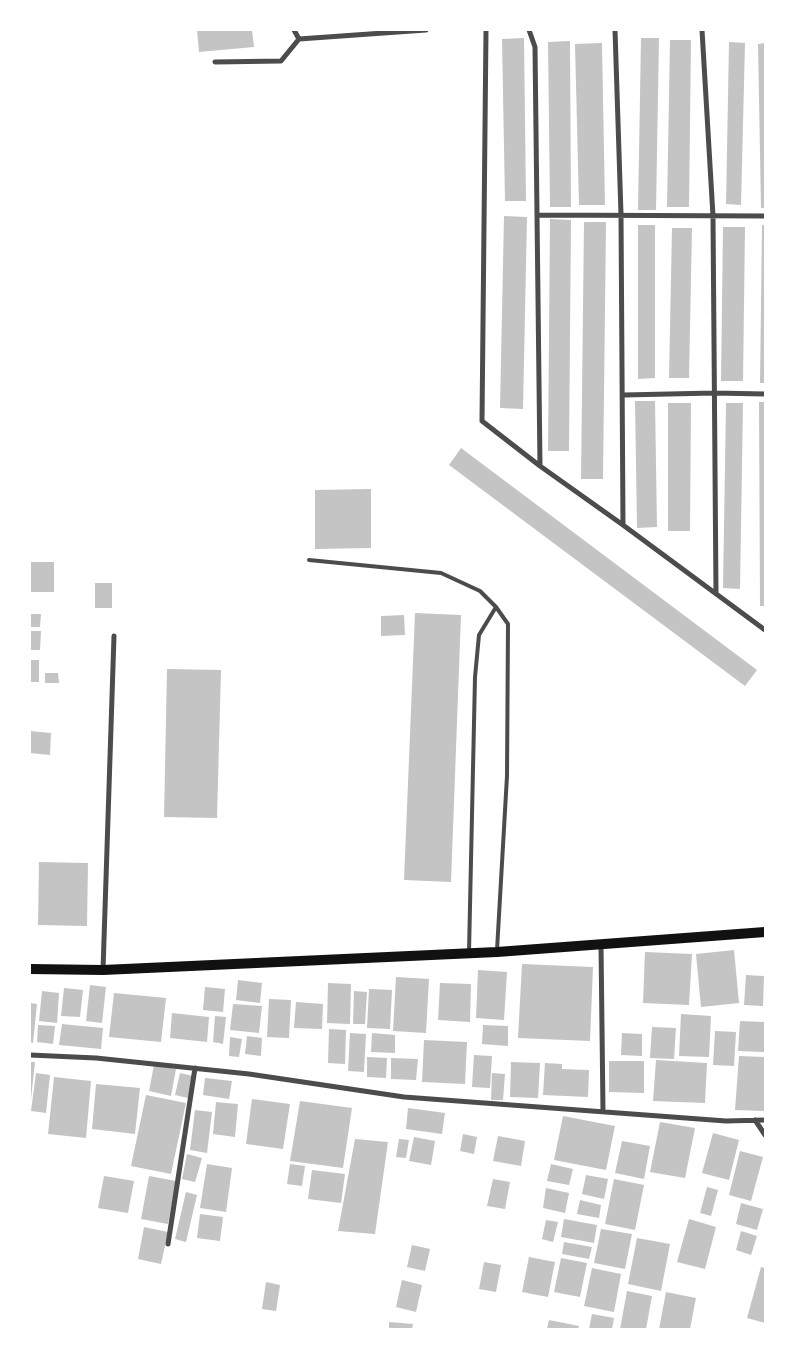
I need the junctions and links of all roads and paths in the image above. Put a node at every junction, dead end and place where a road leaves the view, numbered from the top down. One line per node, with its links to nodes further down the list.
1 (294, 30): 9 (street)
2 (347, 30): 8 (street)
3 (426, 30): 8 (street)
4 (486, 30): 18 (street)
5 (530, 30): 11 (street)
6 (615, 30): 12 (street)
7 (702, 30): 13 (street)
8 (348, 37): 9 (street)
9 (299, 40): 10 (street)
10 (215, 62)
11 (538, 214): 12 (street); 18 (street)
12 (621, 214): 13 (street); 17 (street)
13 (713, 216): 14 (street); 15 (street)
14 (765, 216)
15 (714, 393): 16 (street); 17 (street); 21 (street)
16 (765, 394)
17 (624, 395): 19 (street)
18 (540, 466): 19 (street)
19 (623, 525): 21 (street)
20 (309, 560): 22 (lane)
21 (716, 594): 23 (street)
22 (496, 607): 27 (lane); 28 (lane)
23 (765, 630)
24 (114, 636): 30 (street)
25 (765, 932): 26 (main road)
26 (601, 944): 27 (main road); 33 (street)
27 (497, 952): 28 (main road)
28 (469, 954): 30 (main road)
29 (30, 968): 30 (main road)
30 (104, 970)
31 (30, 1055): 32 (street)
32 (195, 1068): 33 (street); 37 (street)
33 (603, 1112): 34 (street)
34 (755, 1120): 35 (street); 36 (street)
35 (765, 1120)
36 (765, 1135)
37 (168, 1244)

